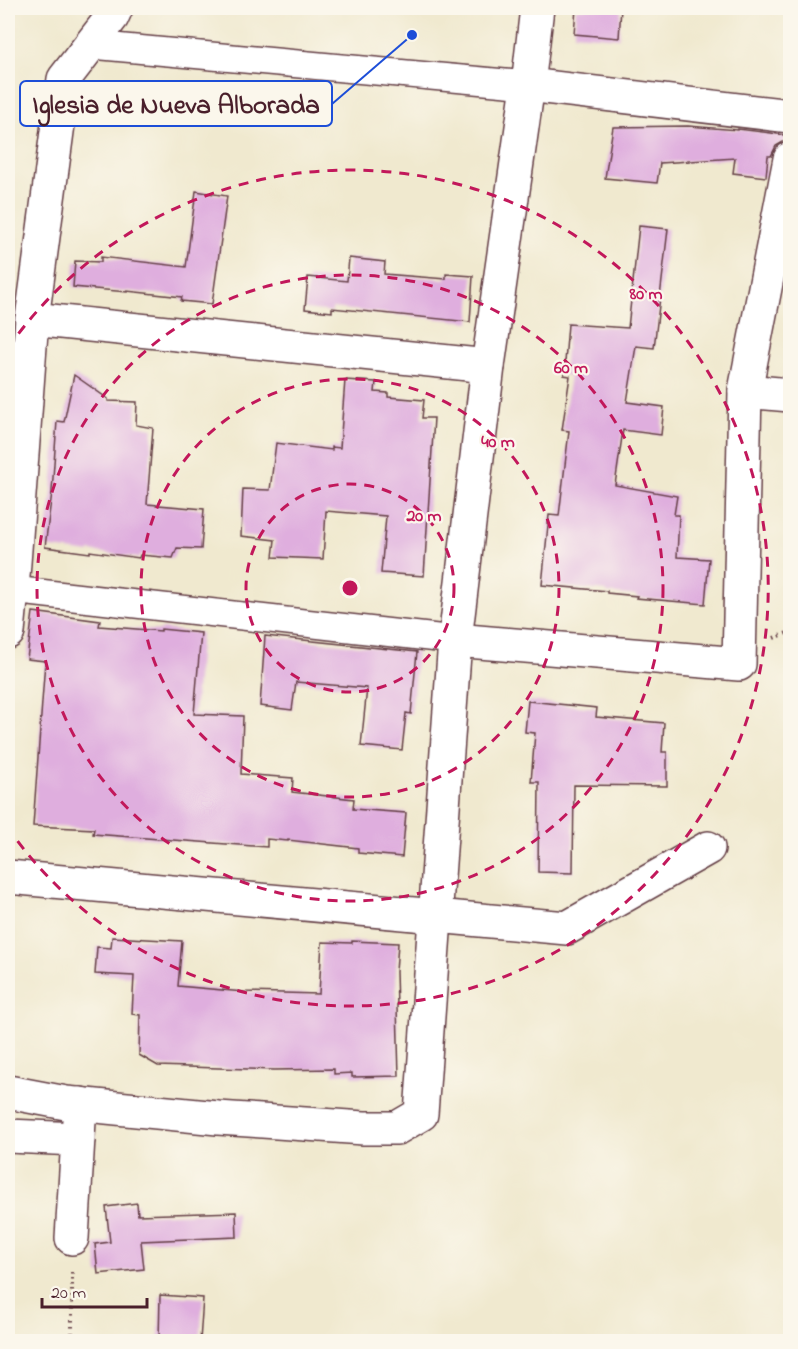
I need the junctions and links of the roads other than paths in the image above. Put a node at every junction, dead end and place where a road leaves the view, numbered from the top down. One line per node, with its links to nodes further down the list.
1 (116, 8): 3 (street)
2 (537, 8): 4 (street)
3 (92, 45): 4 (street); 7 (street)
4 (528, 85): 5 (street); 8 (street)
5 (790, 116)
6 (790, 159): 9 (street)
7 (32, 319): 8 (street); 11 (street)
8 (488, 366): 13 (street)
9 (746, 391): 10 (street); 13 (street)
10 (790, 394)
11 (12, 590): 12 (street); 13 (street)
12 (8, 632)
13 (455, 640): 16 (street)
14 (708, 848): 16 (street)
15 (8, 877): 16 (street)
16 (435, 916): 18 (street)
17 (8, 1092): 18 (street)
18 (80, 1104): 20 (street)
19 (8, 1136): 20 (street)
20 (78, 1139): 21 (street)
21 (72, 1238)

